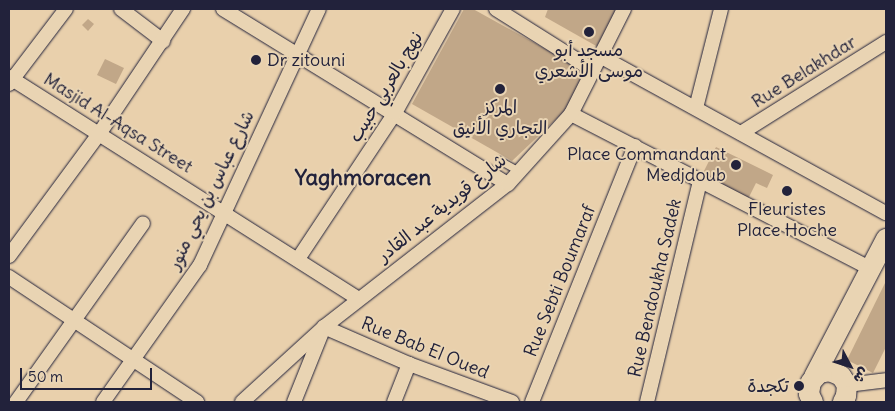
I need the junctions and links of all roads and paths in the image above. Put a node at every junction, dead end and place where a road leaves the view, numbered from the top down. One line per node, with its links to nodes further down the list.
1 (66, 9): 15 (street)
2 (121, 9): 10 (street)
3 (183, 9): 10 (street)
4 (223, 9): 12 (street)
5 (318, 9): 12 (street, شارع عباس بن يحي منور)
6 (454, 9): 17 (street, نهج بالعربي حبيب)
7 (496, 9): 14 (street)
8 (624, 9): 13 (street, شارع قويدية عبد القادر)
9 (719, 10): 16 (street)
10 (163, 41): 20 (street)
11 (886, 42): 19 (street, Rue Belakhdar)
12 (297, 56): 17 (street); 26 (street, شارع عباس بن يحي منور)
13 (600, 56): 14 (street, شارع قويدية عبد القادر); 16 (street)
14 (593, 70): 18 (street, شارع قويدية عبد القادر)
15 (10, 80): 20 (street, Masjid Al-Aqsa Street)
16 (696, 108): 19 (street)
17 (395, 113): 25 (street); 31 (street, نهج بالعربي حبيب)
18 (571, 114): 21 (street); 23 (street, شارع قويدية عبد القادر)
19 (741, 133): 27 (street)
20 (99, 134): 26 (street, Masjid Al-Aqsa Street); 30 (street)
21 (635, 146): 24 (street); 49 (street, Rue Sebti Boumaraf)
22 (499, 160): 23 (lane)
23 (519, 171): 25 (street, شارع قويدية عبد القادر)
24 (700, 182): 32 (street); 50 (street, Rue Bendoukha Sadek)
25 (508, 184): 34 (street, شارع قويدية عبد القادر)
26 (224, 212): 31 (street, Masjid Al-Aqsa Street); 37 (street, شارع عباس بن يحي منور)
27 (886, 213)
28 (143, 223): 35 (street)
29 (886, 239): 32 (main road)
30 (9, 256)
31 (298, 259): 34 (street, Masjid Al-Aqsa Street)
32 (871, 269): 40 (main road)
33 (9, 277): 35 (street)
34 (359, 299): 36 (street, شارع قويدية عبد القادر)
35 (73, 321): 37 (street); 42 (street)
36 (324, 327): 38 (street, Rue Bab El Oued); 45 (street, شارع قويدية عبد القادر); 46 (street)
37 (132, 360): 43 (street, شارع عباس بن يحي منور); 44 (street)
38 (409, 364): 47 (street); 48 (street, Rue Bab El Oued)
39 (885, 378): 41 (street)
40 (810, 394): 41 (main road)
41 (845, 394)
42 (16, 402)
43 (102, 402)
44 (197, 402)
45 (242, 402)
46 (294, 402)
47 (394, 402)
48 (512, 402)
49 (532, 402)
50 (647, 402)

